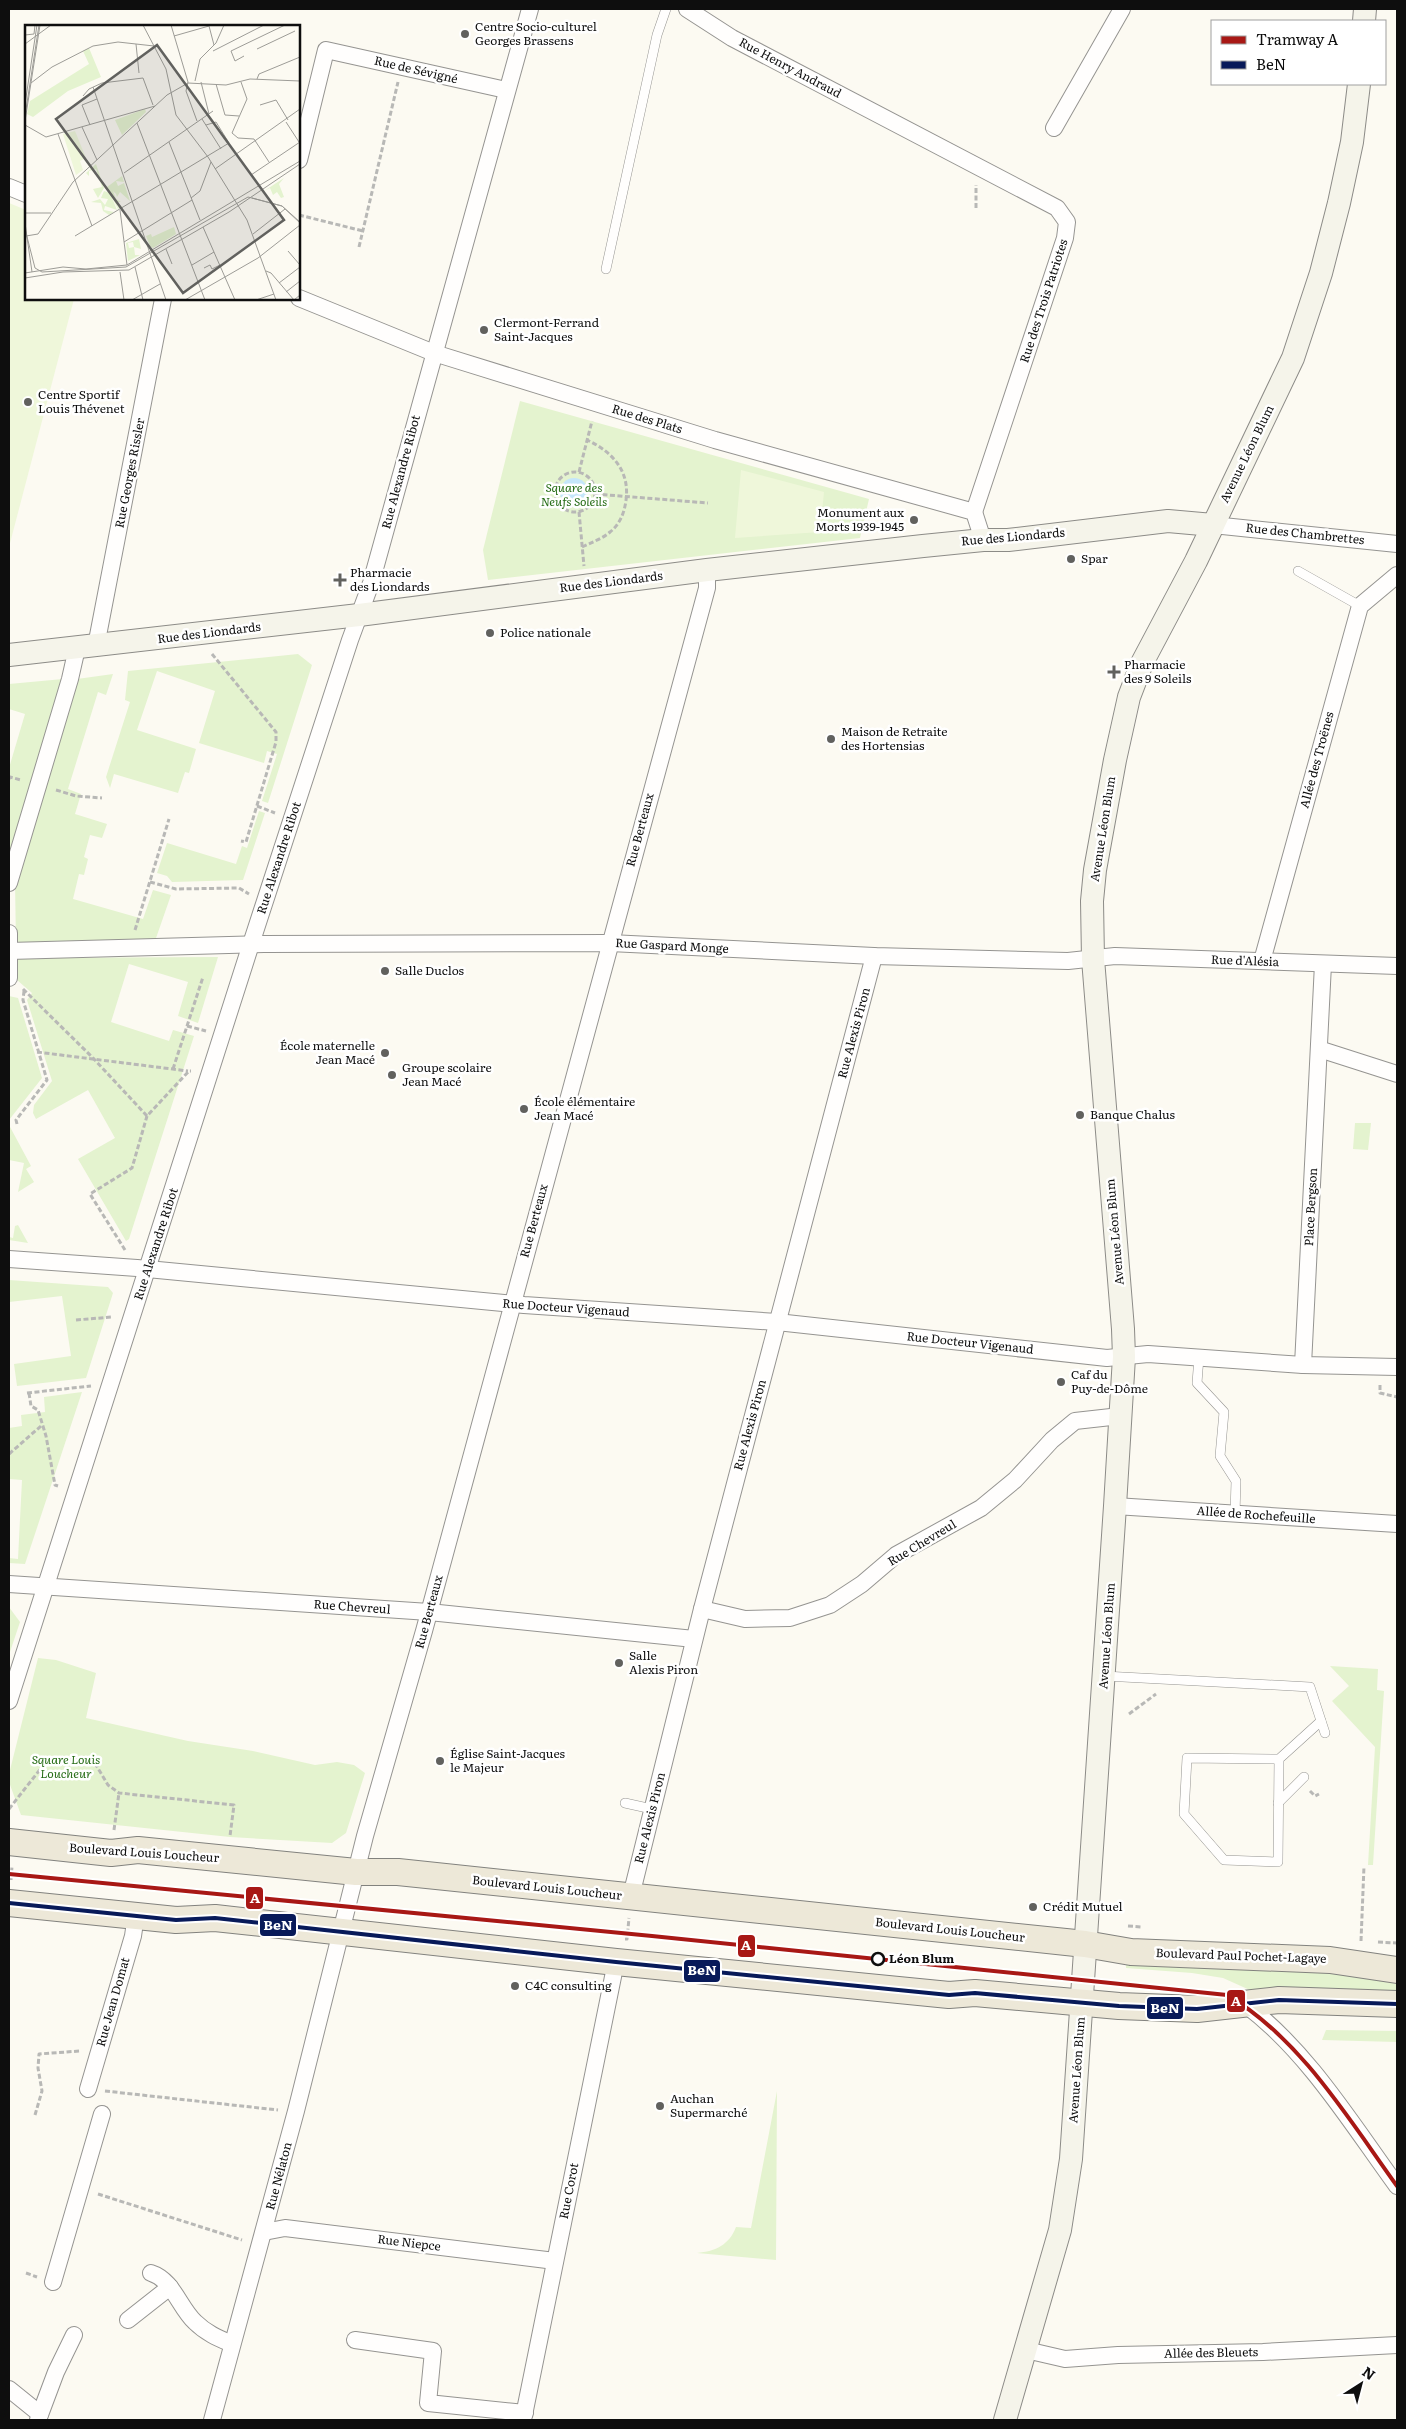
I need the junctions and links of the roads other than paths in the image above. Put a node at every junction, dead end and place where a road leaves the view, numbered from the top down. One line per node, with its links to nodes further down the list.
1 (530, 9): 6 (street, Rue Alexandre Ribot)
2 (666, 9): 12 (lane)
3 (687, 9): 7 (street, Rue Henry Andraud)
4 (1122, 9): 8 (street)
5 (1359, 85): 17 (main road, Avenue Léon Blum)
6 (506, 90): 9 (street, Rue de Sévigné); 15 (street, Rue Alexandre Ribot)
7 (895, 124): 16 (street, Rue des Trois Patriotes)
8 (1054, 128)
9 (300, 156)
10 (9, 187): 11 (street)
11 (25, 194)
12 (606, 268)
13 (300, 298): 15 (street, Rue des Plats)
14 (163, 300): 25 (street, Rue Georges Rissler)
15 (434, 354): 16 (street, Rue des Plats); 24 (street, Rue Alexandre Ribot)
16 (974, 512): 18 (street)
17 (1213, 525): 18 (main road, Rue des Liondards); 19 (street, Rue des Chambrettes); 33 (main road, Avenue Léon Blum)
18 (983, 540): 20 (main road, Rue des Liondards)
19 (1397, 544)
20 (708, 570): 24 (main road, Rue des Liondards); 29 (street, Rue Berteaux)
21 (1298, 571): 23 (lane)
22 (1397, 575): 23 (street)
23 (1360, 606): 34 (street, Allée des Troënes)
24 (359, 615): 25 (main road, Rue des Liondards); 30 (street, Rue Alexandre Ribot)
25 (87, 647): 26 (main road, Rue des Liondards); 27 (street, Rue Georges Rissler)
26 (9, 656)
27 (9, 883)
28 (9, 933): 31 (street)
29 (610, 943): 30 (street, Rue Gaspard Monge); 32 (street, Rue Gaspard Monge); 42 (street, Rue Berteaux)
30 (251, 944): 31 (street, Rue Gaspard Monge); 41 (street, Rue Alexandre Ribot)
31 (10, 951): 37 (street)
32 (874, 956): 33 (street, Rue Gaspard Monge); 43 (street, Rue Alexis Piron)
33 (1093, 958): 34 (street, Rue d'Alésia); 44 (main road, Avenue Léon Blum)
34 (1262, 961): 35 (street, Rue d'Alésia)
35 (1323, 964): 36 (street, Rue d'Alésia); 38 (street, Place Bergson)
36 (1397, 966)
37 (9, 978)
38 (1319, 1049): 39 (street); 46 (street, Place Bergson)
39 (1397, 1074)
40 (9, 1259): 41 (street, Rue Docteur Vigenaud)
41 (148, 1270): 42 (street, Rue Docteur Vigenaud); 53 (street, Rue Alexandre Ribot)
42 (511, 1304): 43 (street, Rue Docteur Vigenaud); 55 (street, Rue Berteaux)
43 (777, 1322): 44 (street, Rue Docteur Vigenaud); 54 (street, Rue Alexis Piron)
44 (1124, 1357): 45 (street); 48 (main road, Avenue Léon Blum)
45 (1198, 1357): 46 (street); 50 (lane)
46 (1303, 1365): 47 (street)
47 (1397, 1368)
48 (1120, 1416): 49 (main road, Avenue Léon Blum); 54 (street, Rue Chevreul)
49 (1115, 1506): 50 (street, Allée de Rochefeuille); 57 (main road, Avenue Léon Blum)
50 (1236, 1514): 51 (street, Allée de Rochefeuille)
51 (1397, 1524)
52 (9, 1584): 53 (street, Rue Chevreul)
53 (44, 1588): 55 (street, Rue Chevreul); 58 (street, Rue Alexandre Ribot)
54 (702, 1609): 56 (street, Rue Alexis Piron)
55 (429, 1612): 56 (street, Rue Chevreul); 67 (street, Rue Berteaux)
56 (694, 1639): 65 (street, Rue Alexis Piron)
57 (1104, 1676): 59 (lane); 72 (main road, Avenue Léon Blum)
58 (9, 1701)
59 (1321, 1721): 60 (lane); 61 (lane)
60 (1325, 1733)
61 (1279, 1759): 64 (lane); 64 (lane)
62 (1304, 1777): 64 (lane)
63 (625, 1803): 65 (lane)
64 (1278, 1803)
65 (652, 1810): 69 (street, Rue Alexis Piron)
66 (9, 1842): 67 (main road, Boulevard Louis Loucheur)
67 (356, 1872): 69 (main road, Boulevard Louis Loucheur); 71 (street, Rue Berteaux)
68 (9, 1903): 70 (main road)
69 (630, 1906): 72 (main road, Boulevard Louis Loucheur)
70 (136, 1915): 71 (main road); 78 (street, Rue Jean Domat)
71 (341, 1931): 73 (main road); 81 (street, Rue Nélaton)
72 (1086, 1944): 74 (main road, Boulevard Paul Pochet-Lagaye); 75 (main road, Avenue Léon Blum)
73 (616, 1962): 75 (main road); 82 (street, Rue Corot)
74 (1397, 1970)
75 (1082, 2002): 77 (main road); 91 (main road, Avenue Léon Blum)
76 (1397, 2004): 77 (main road)
77 (1246, 2005): 80 (street)
78 (88, 2089)
79 (102, 2114): 84 (street)
80 (1397, 2186)
81 (262, 2239): 82 (street, Rue Niepce); 89 (street, Rue Nélaton)
82 (555, 2261): 94 (street, Rue Corot)
83 (150, 2273): 85 (street)
84 (53, 2282)
85 (170, 2287): 86 (street); 89 (street)
86 (128, 2320)
87 (74, 2335): 93 (street)
88 (355, 2340): 94 (street)
89 (232, 2344): 95 (street, Rue Nélaton)
90 (1397, 2345): 91 (street, Allée des Bleuets)
91 (1026, 2350): 96 (main road, Avenue Léon Blum)
92 (9, 2389): 93 (street)
93 (39, 2417)
94 (524, 2417)
95 (212, 2420)
96 (1005, 2420)

